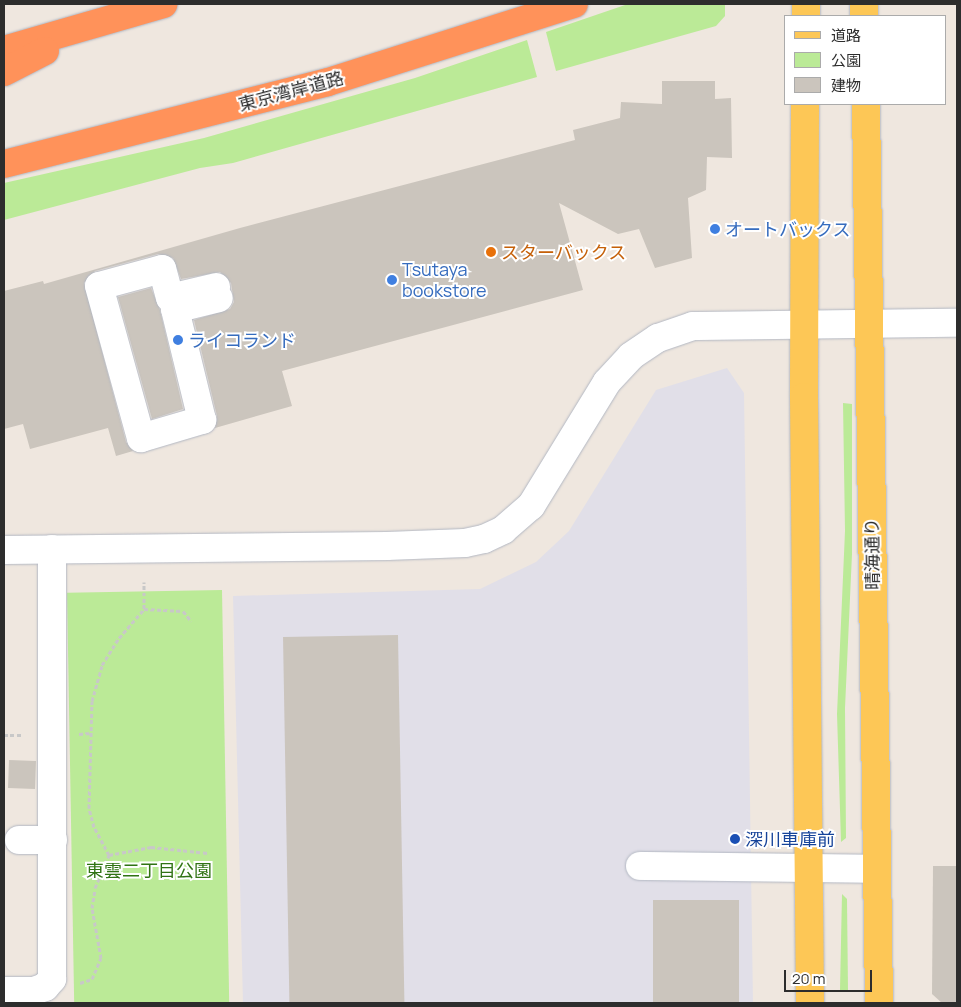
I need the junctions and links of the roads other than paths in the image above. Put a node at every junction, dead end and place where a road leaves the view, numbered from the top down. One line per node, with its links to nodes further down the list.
1 (163, 4): 3 (highway)
2 (574, 4): 8 (highway, 東京湾岸道路)
3 (99, 23): 4 (highway); 5 (highway)
4 (4, 50)
5 (4, 72)
6 (805, 105): 11 (main road)
7 (866, 105): 12 (main road, 晴海通り)
8 (4, 164)
9 (217, 292): 9 (street)
10 (957, 323): 12 (street)
11 (803, 324): 12 (street); 13 (street); 18 (main road)
12 (868, 324): 19 (main road, 晴海通り)
13 (52, 549): 14 (street); 16 (street)
14 (4, 550)
15 (19, 840): 16 (street)
16 (53, 840): 20 (street)
17 (640, 866): 18 (street)
18 (807, 868): 19 (street); 21 (main road)
19 (877, 869): 22 (main road, 晴海通り)
20 (4, 991)
21 (810, 1003)
22 (879, 1003)

